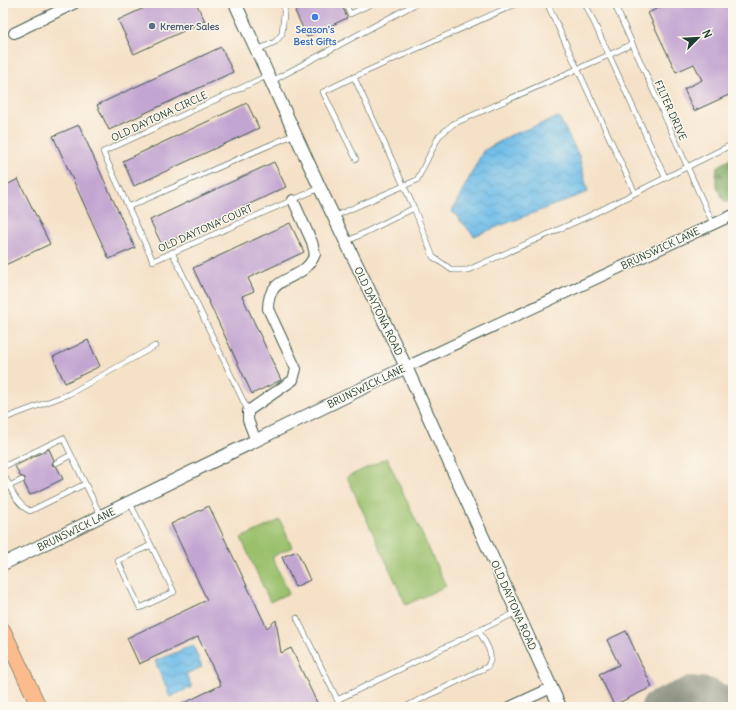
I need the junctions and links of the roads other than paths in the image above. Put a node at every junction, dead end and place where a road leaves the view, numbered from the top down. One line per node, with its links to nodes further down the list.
1 (75, 3): 11 (street)
2 (235, 3): 13 (street, OLD DAYTONA ROAD)
3 (285, 3): 13 (lane)
4 (345, 3): 5 (lane)
5 (373, 3)
6 (417, 3): 17 (lane)
7 (518, 3): 16 (lane)
8 (547, 3): 15 (lane)
9 (584, 3): 14 (lane)
10 (614, 3): 12 (lane, FILTER DRIVE)
11 (14, 33)
12 (632, 44): 14 (lane); 21 (lane, FILTER DRIVE)
13 (257, 50): 17 (street, OLD DAYTONA ROAD)
14 (609, 55): 15 (lane); 22 (lane)
15 (578, 68): 23 (lane); 25 (lane)
16 (354, 77): 20 (lane); 23 (lane)
17 (271, 78): 18 (street, OLD DAYTONA ROAD); 27 (lane, OLD DAYTONA CIRCLE)
18 (295, 134): 24 (street, OLD DAYTONA ROAD); 27 (lane)
19 (733, 144): 21 (lane)
20 (356, 159)
21 (686, 167): 22 (lane); 31 (lane, FILTER DRIVE)
22 (665, 178): 25 (lane)
23 (404, 185): 28 (lane); 30 (lane)
24 (320, 188): 26 (lane, OLD DAYTONA COURT); 30 (street, OLD DAYTONA ROAD)
25 (635, 193): 28 (lane)
26 (293, 200): 33 (lane, OLD DAYTONA COURT); 36 (street)
27 (128, 207): 33 (lane, OLD DAYTONA COURT)
28 (414, 208): 32 (lane)
29 (733, 215): 31 (street, BRUNSWICK LANE)
30 (334, 217): 32 (street, OLD DAYTONA ROAD)
31 (713, 224): 35 (street, BRUNSWICK LANE)
32 (346, 242): 35 (street, OLD DAYTONA ROAD)
33 (172, 252): 36 (lane)
34 (156, 346): 37 (lane)
35 (406, 367): 38 (street, BRUNSWICK LANE); 50 (street, OLD DAYTONA ROAD)
36 (248, 411): 38 (street)
37 (3, 419)
38 (256, 441): 46 (street, BRUNSWICK LANE)
39 (71, 455): 40 (lane); 41 (lane); 44 (lane)
40 (56, 463)
41 (3, 467)
42 (3, 473): 45 (lane)
43 (22, 480): 45 (lane)
44 (85, 484): 45 (lane); 47 (lane)
45 (10, 486)
46 (130, 503): 47 (street, BRUNSWICK LANE); 48 (lane)
47 (101, 517): 49 (street, BRUNSWICK LANE)
48 (151, 545): 48 (lane)
49 (3, 564)
50 (517, 612): 53 (lane); 54 (street, OLD DAYTONA ROAD)
51 (297, 618): 55 (lane)
52 (3, 630): 56 (main road)
53 (479, 631): 55 (lane); 58 (lane)
54 (551, 688): 59 (street); 60 (street, OLD DAYTONA ROAD)
55 (337, 700): 57 (lane)
56 (39, 707)
57 (341, 707)
58 (405, 707)
59 (510, 707)
60 (560, 707)

